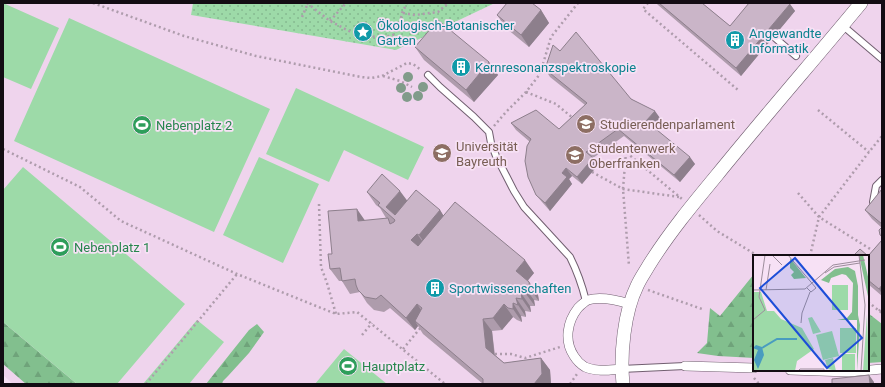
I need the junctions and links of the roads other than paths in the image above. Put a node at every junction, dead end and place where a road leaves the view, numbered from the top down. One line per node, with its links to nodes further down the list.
1 (861, 3): 2 (street)
2 (842, 25): 5 (lane); 10 (street)
3 (774, 37): 4 (lane)
4 (796, 56)
5 (882, 60)
6 (428, 75): 9 (lane)
7 (882, 180): 8 (lane)
8 (880, 209)
9 (586, 301): 10 (street); 13 (street)
10 (630, 304): 13 (street)
11 (685, 366): 12 (street); 13 (lane)
12 (753, 368)
13 (621, 369): 18 (street)
14 (882, 369): 15 (street)
15 (869, 370)
16 (820, 371): 17 (street)
17 (860, 371)
18 (623, 384)

